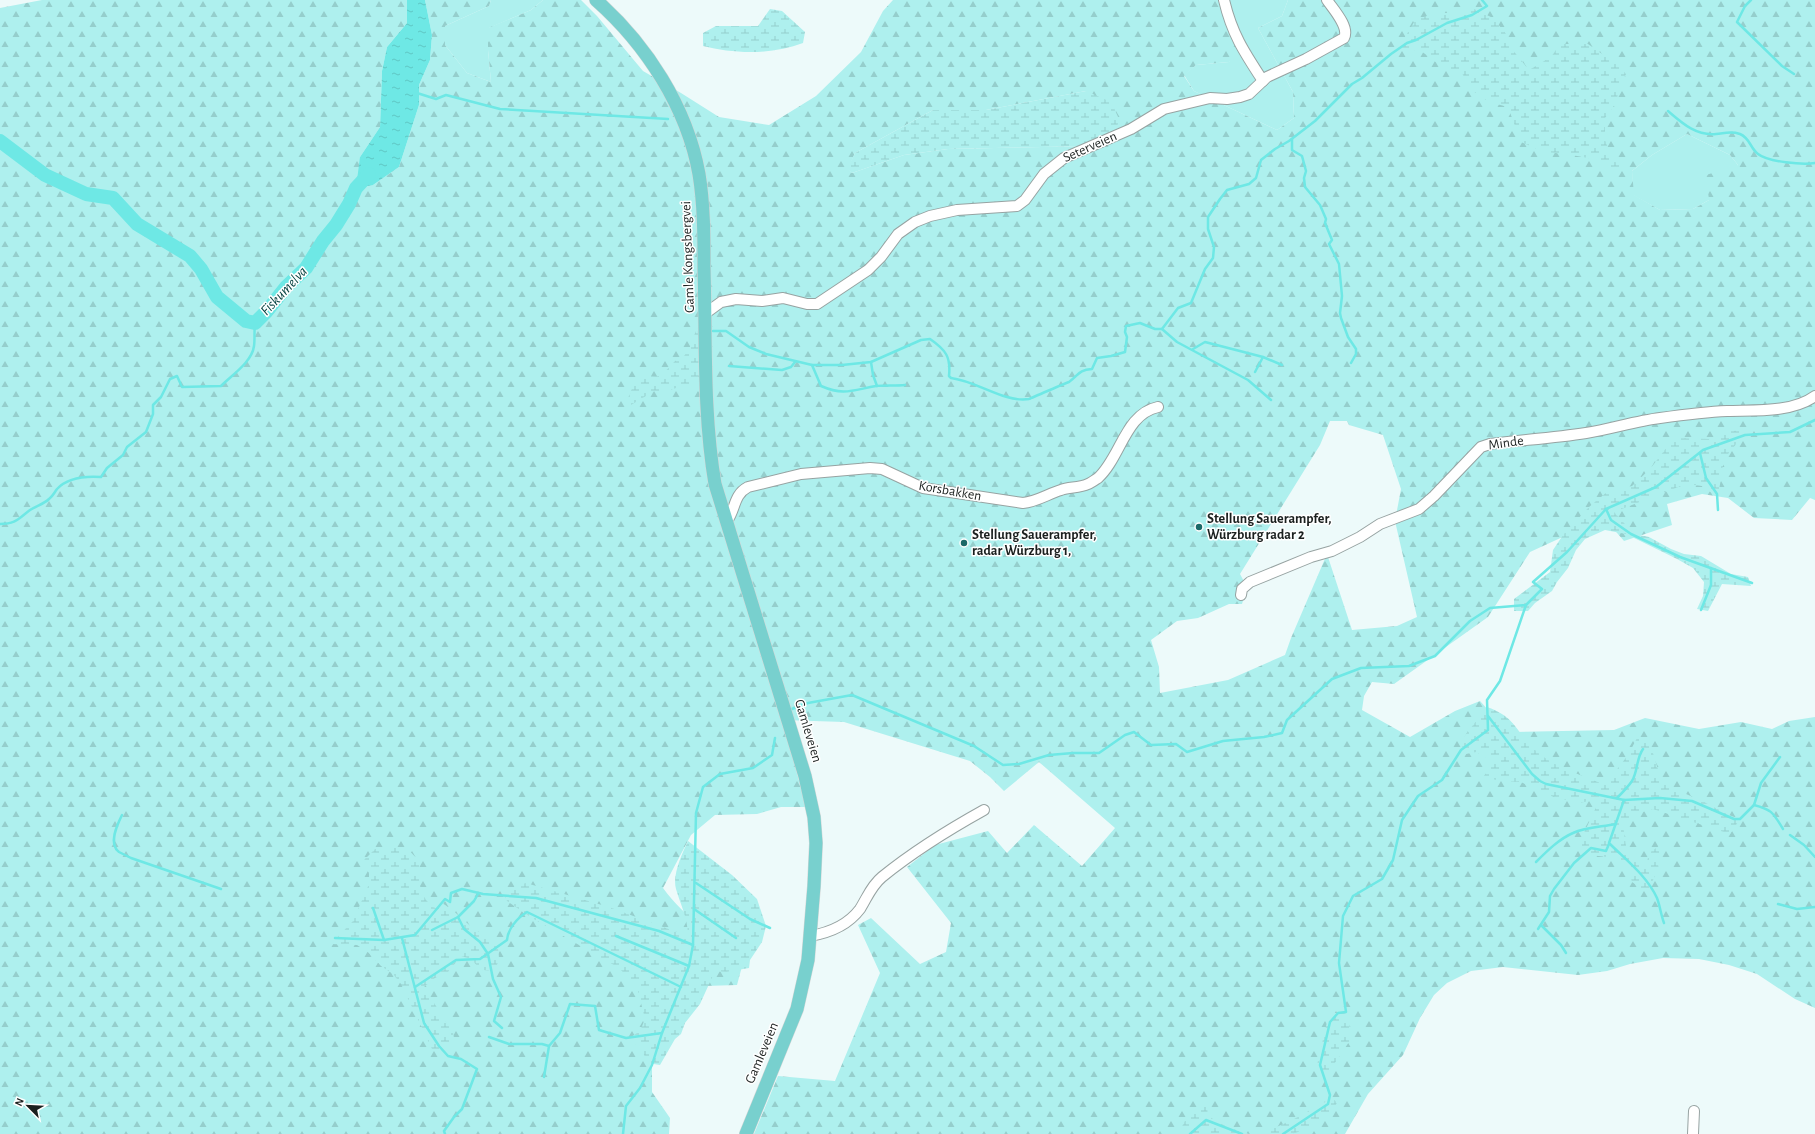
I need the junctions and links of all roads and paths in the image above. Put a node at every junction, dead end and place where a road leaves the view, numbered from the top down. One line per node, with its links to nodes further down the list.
1 (596, 0): 5 (main road, Gamle Kongsbergvei)
2 (1224, 0): 4 (street)
3 (1327, 0): 4 (street, Seterveien)
4 (1262, 81): 5 (street, Seterveien)
5 (706, 313): 8 (main road, Gamle Kongsbergvei)
6 (1815, 396): 10 (street, Minde)
7 (1158, 407): 8 (street, Korsbakken)
8 (727, 521): 9 (main road, Gamle Kongsbergvei)
9 (733, 541): 12 (main road, Gamleveien)
10 (1241, 595)
11 (984, 810): 12 (street)
12 (810, 936): 14 (main road, Gamleveien)
13 (1694, 1111): 15 (street)
14 (746, 1134)
15 (1693, 1134)

